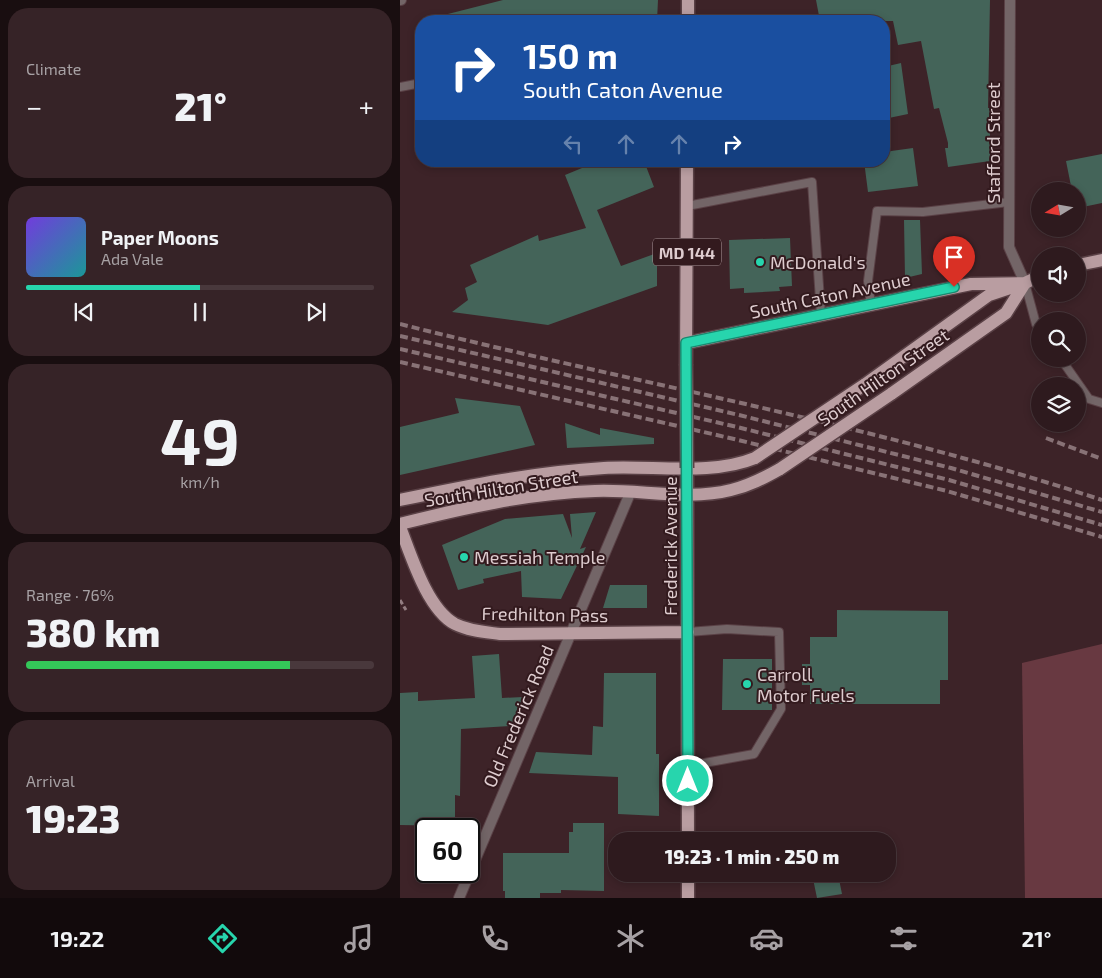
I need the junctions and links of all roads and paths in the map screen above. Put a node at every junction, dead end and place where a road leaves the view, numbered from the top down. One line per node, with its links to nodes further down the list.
1 (688, 0): 3 (main road)
2 (1010, 0): 7 (street, Stafford Street)
3 (688, 15)
4 (415, 84): 5 (lane)
5 (400, 87)
6 (687, 167): 8 (main road, Frederick Avenue / MD 144)
7 (1009, 202): 12 (street, Stafford Street); 13 (lane)
8 (687, 206): 15 (lane); 16 (main road, Frederick Avenue / MD 144)
9 (1102, 260): 10 (main road)
10 (1086, 263)
11 (1031, 280): 12 (main road, South Caton Avenue)
12 (1025, 283): 13 (main road, South Caton Avenue); 14 (lane); 19 (main road, South Hilton Street, bridge); 21 (main road, South Hilton Street, bridge)
13 (870, 305): 15 (main road, South Caton Avenue)
14 (1033, 312)
15 (821, 315): 16 (main road, South Caton Avenue)
16 (686, 343): 19 (main road, Frederick Avenue / MD 144, bridge)
17 (1067, 367): 18 (lane)
18 (1102, 403)
19 (686, 468): 21 (main road, Frederick Avenue / MD 144); 22 (main road, South Hilton Street)
20 (631, 491): 21 (main road, South Hilton Street); 23 (main road, South Hilton Street); 27 (street, Old Frederick Road)
21 (687, 494): 26 (main road, Frederick Avenue / MD 144)
22 (400, 500)
23 (400, 526): 27 (main road, Fredhilton Pass)
24 (400, 600): 25 (path)
25 (406, 610)
26 (688, 632): 27 (main road, Fredhilton Pass); 28 (main road, Frederick Avenue / MD 144); 28 (lane)
27 (571, 633): 31 (street, Old Frederick Road)
28 (688, 766): 29 (main road, Frederick Avenue / MD 144)
29 (688, 832)
30 (688, 882): 32 (main road)
31 (459, 898)
32 (688, 898)

